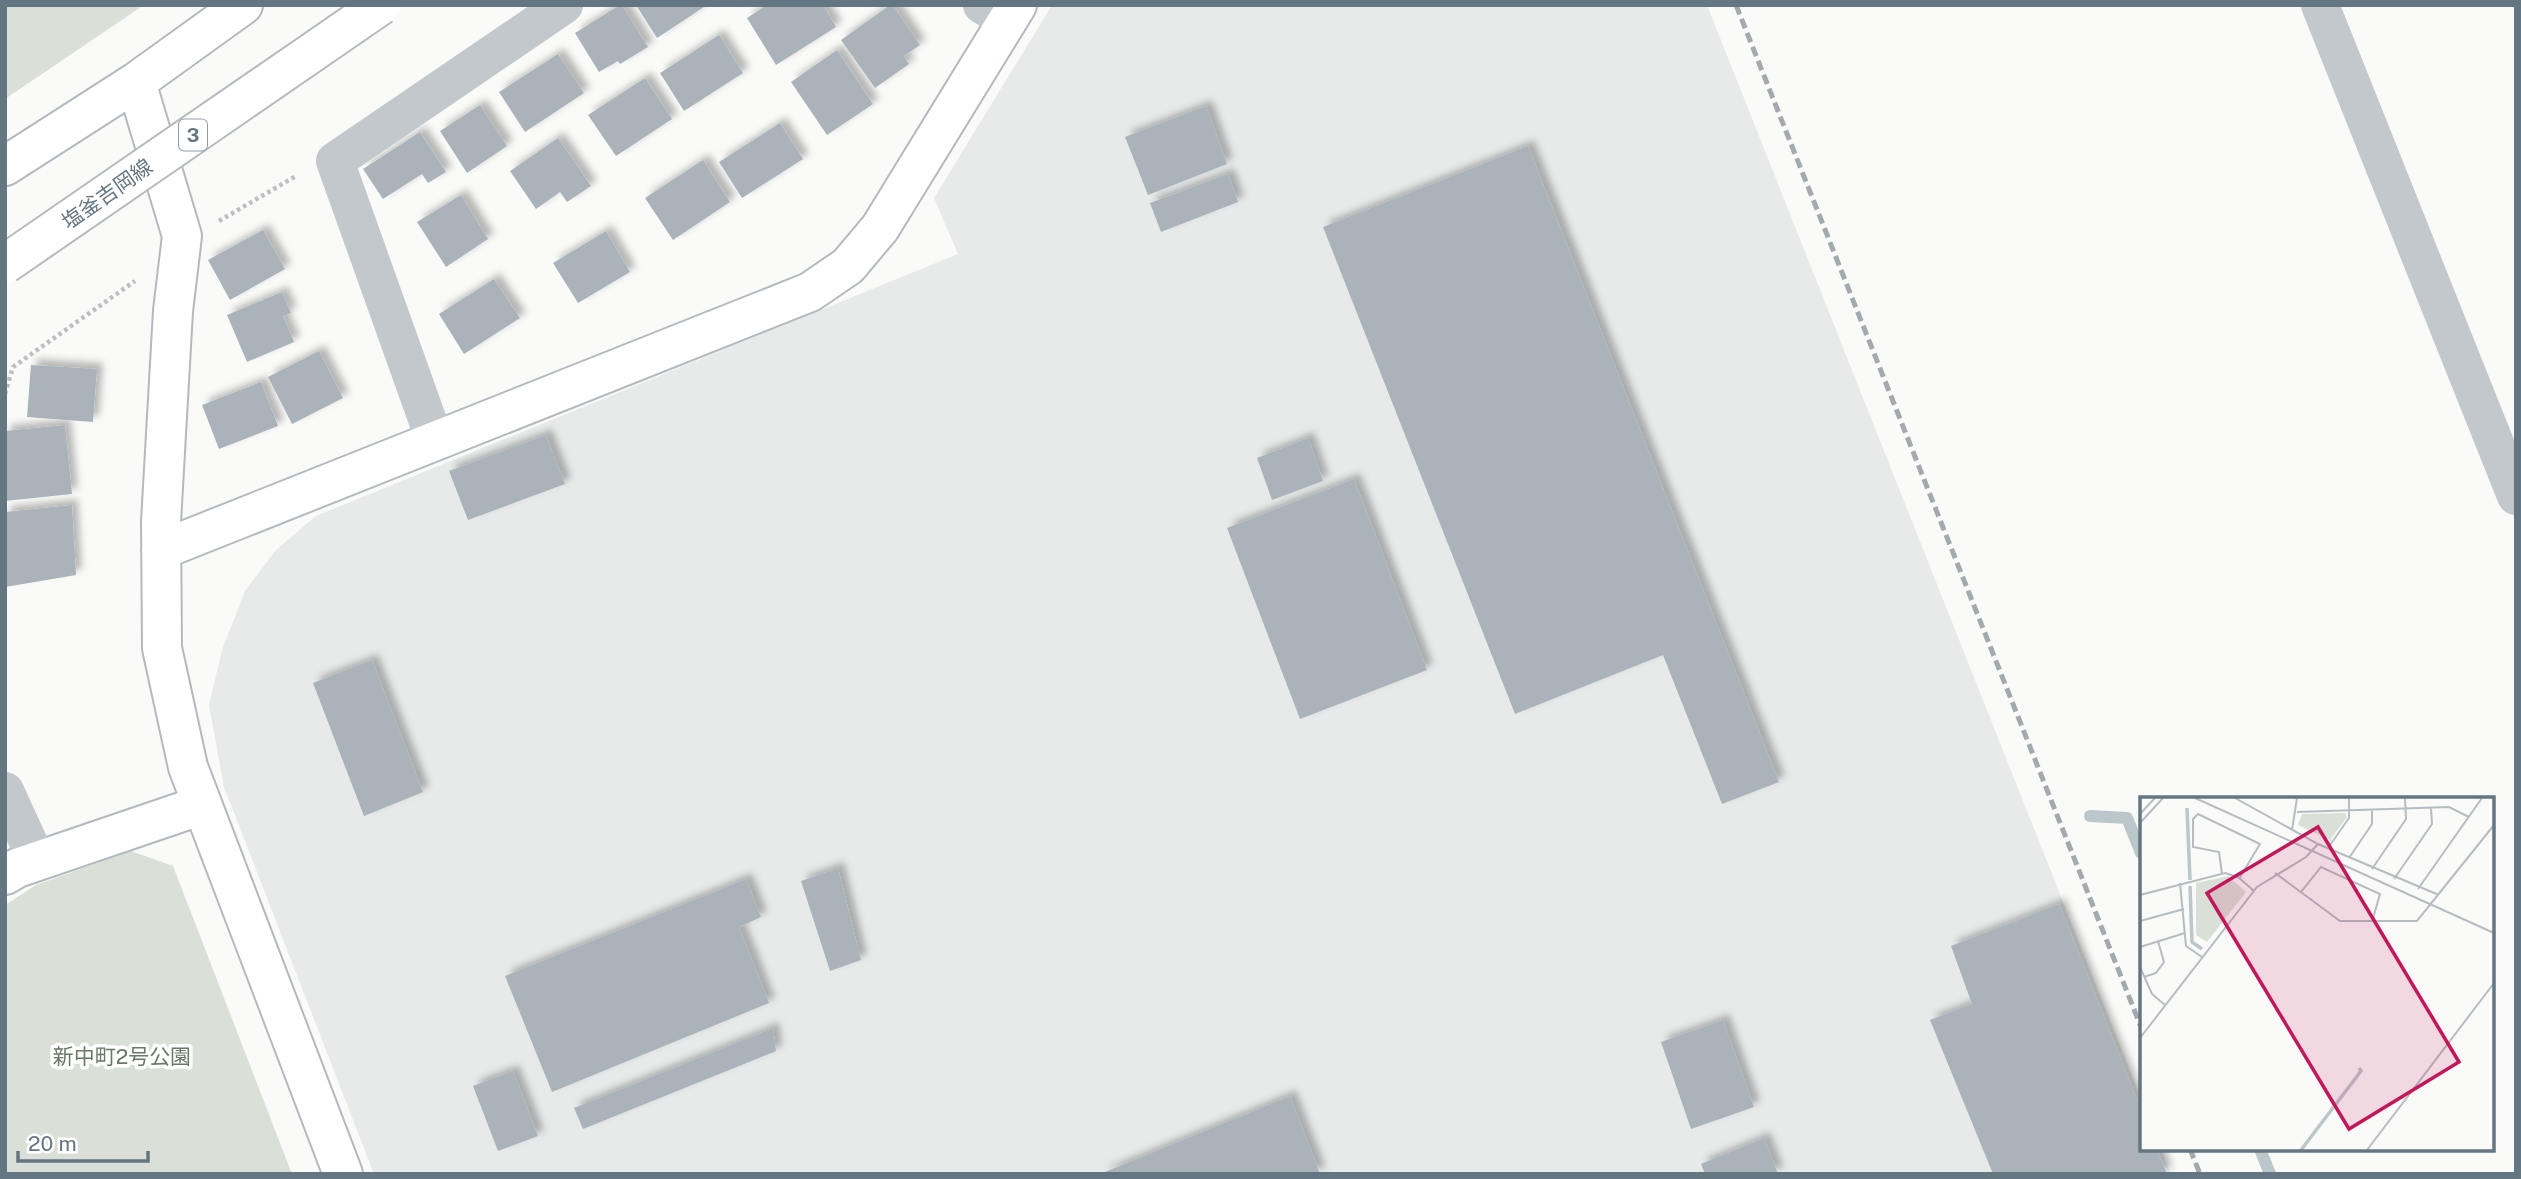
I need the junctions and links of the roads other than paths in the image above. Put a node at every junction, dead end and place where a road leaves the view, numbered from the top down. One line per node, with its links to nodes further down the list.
1 (381, 5): 8 (street, 塩釜吉岡線 / 3, bridge)
2 (564, 5): 9 (street)
3 (2320, 5): 10 (street)
4 (225, 10): 6 (street)
5 (1003, 10): 9 (street)
6 (136, 82): 7 (street); 11 (street)
7 (5, 166)
8 (5, 264)
9 (435, 441): 11 (street)
10 (2516, 496)
11 (161, 550): 13 (street)
12 (5, 790): 14 (street)
13 (202, 805): 14 (street); 15 (street)
14 (21, 868)
15 (343, 1174)

